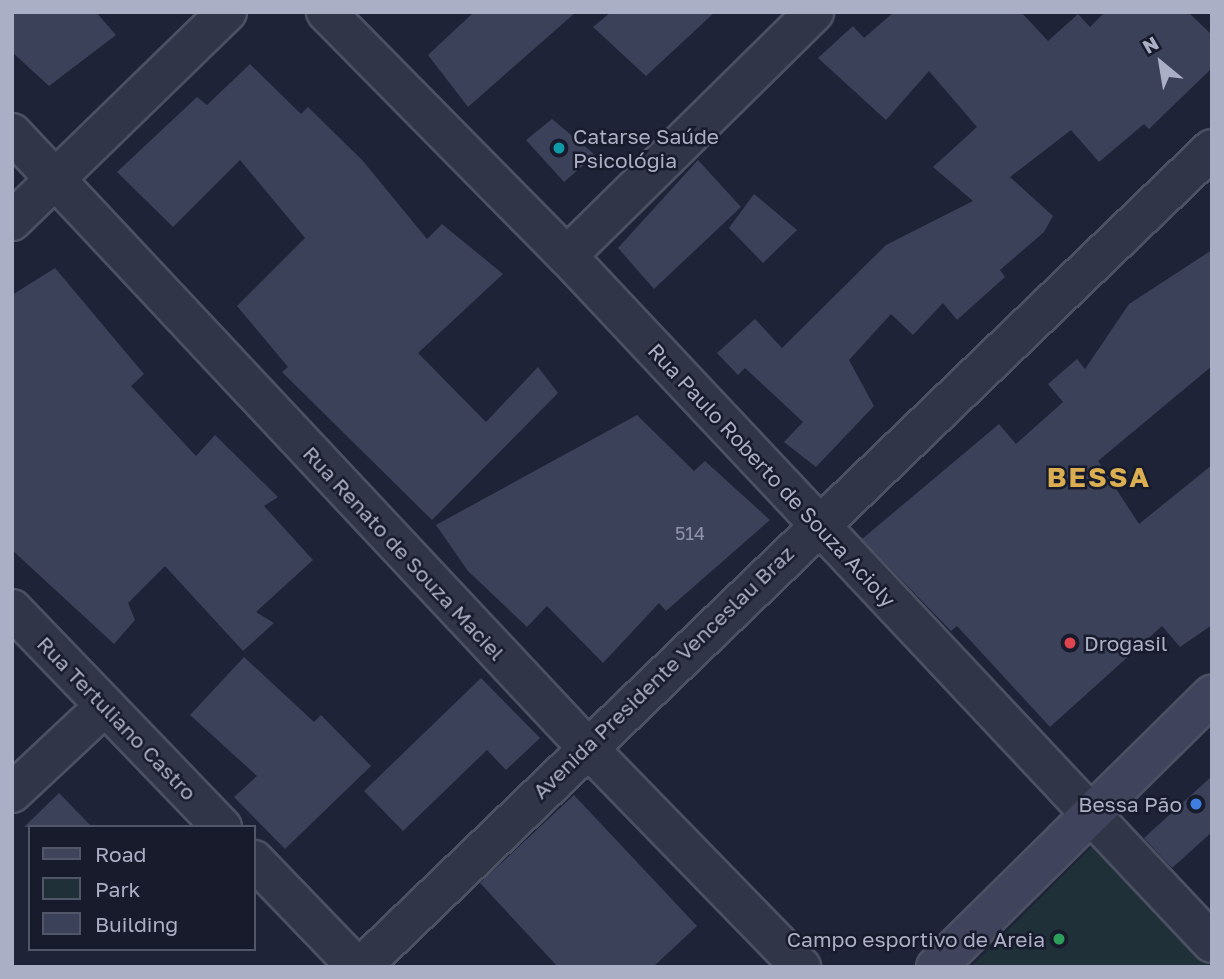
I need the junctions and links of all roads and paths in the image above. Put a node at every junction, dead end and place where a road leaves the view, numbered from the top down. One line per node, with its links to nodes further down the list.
1 (227, 12): 6 (street)
2 (326, 12): 8 (street, Rua Paulo Roberto de Souza Acioly)
3 (814, 12): 8 (street)
4 (12, 133): 6 (street, Rua Renato de Souza Maciel)
5 (1212, 149): 9 (street, Avenida Presidente Venceslau Braz)
6 (57, 179): 7 (street); 13 (street, Rua Renato de Souza Maciel)
7 (12, 221)
8 (567, 256): 9 (street, Rua Paulo Roberto de Souza Acioly)
9 (818, 524): 13 (street, Avenida Presidente Venceslau Braz); 15 (street, Rua Paulo Roberto de Souza Acioly)
10 (12, 609): 12 (street, Rua Tertuliano Castro)
11 (1212, 695): 15 (main road)
12 (105, 706): 14 (street); 16 (street, Rua Tertuliano Castro)
13 (585, 746): 19 (street, Avenida Presidente Venceslau Braz); 20 (street, Rua Renato de Souza Maciel)
14 (12, 793)
15 (1087, 815): 18 (street, Rua Paulo Roberto de Souza Acioly); 21 (main road)
16 (220, 825)
17 (256, 862): 19 (street)
18 (1212, 943)
19 (359, 967)
20 (801, 967)
21 (936, 967)

